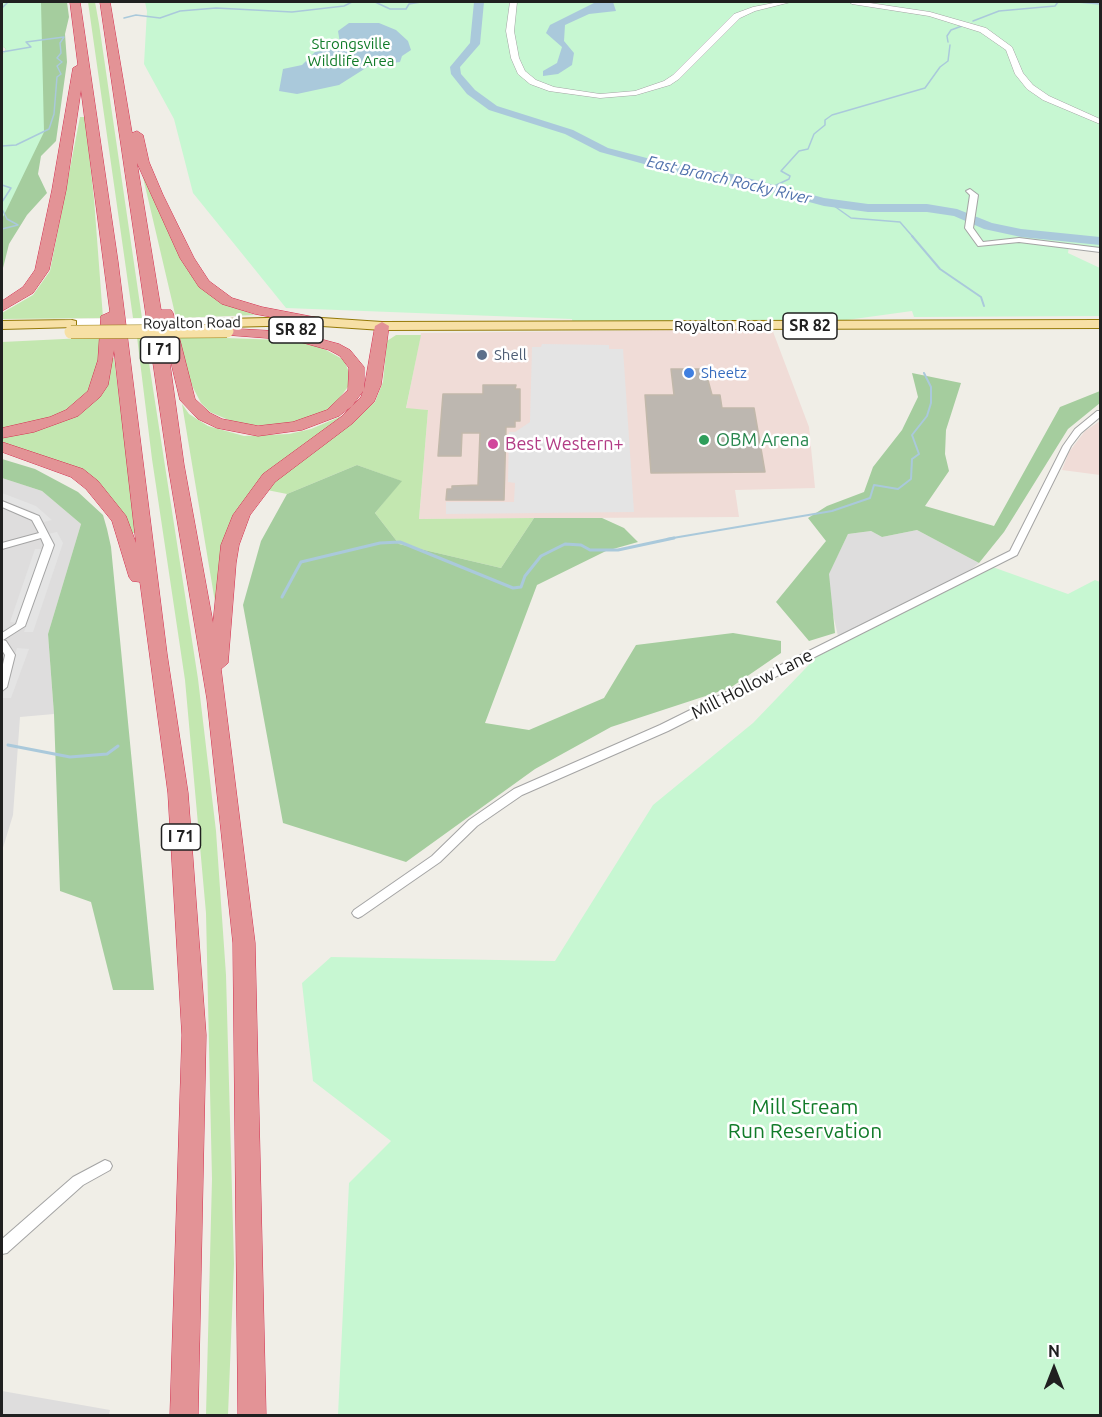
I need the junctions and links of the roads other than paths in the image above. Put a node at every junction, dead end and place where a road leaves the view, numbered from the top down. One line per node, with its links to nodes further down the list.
1 (75, 2): 6 (highway, I 71)
2 (105, 2): 7 (highway, I 71)
3 (513, 2): 4 (street)
4 (787, 2)
5 (852, 2): 8 (street)
6 (83, 47): 11 (highway, I 71); 13 (highway)
7 (116, 75): 12 (highway, I 71); 14 (highway)
8 (1101, 122)
9 (970, 191): 10 (street)
10 (1101, 250)
11 (111, 262): 22 (highway); 29 (highway, I 71)
12 (147, 265): 18 (highway); 31 (highway, I 71)
13 (2, 307)
14 (314, 321): 17 (main road, Royalton Road / SR 82); 18 (main road, Royalton Road / SR 82)
15 (1101, 324): 17 (main road, Royalton Road / SR 82)
16 (2, 325): 19 (main road, Royalton Road / SR 82)
17 (382, 326): 18 (main road, Royalton Road / SR 82); 31 (highway)
18 (226, 327): 19 (main road, Royalton Road / SR 82, bridge)
19 (71, 328): 20 (main road, Royalton Road / SR 82)
20 (2, 333)
21 (1101, 413): 32 (street, Mill Hollow Lane)
22 (2, 433)
23 (2, 447): 29 (highway)
24 (2, 504): 25 (street)
25 (43, 535): 26 (street); 27 (street)
26 (2, 546)
27 (2, 637)
28 (2, 643): 30 (street)
29 (158, 654): 35 (highway, I 71)
30 (2, 687)
31 (217, 699): 36 (highway, I 71)
32 (358, 913)
33 (105, 1166): 34 (street)
34 (2, 1248)
35 (184, 1416)
36 (252, 1416)

